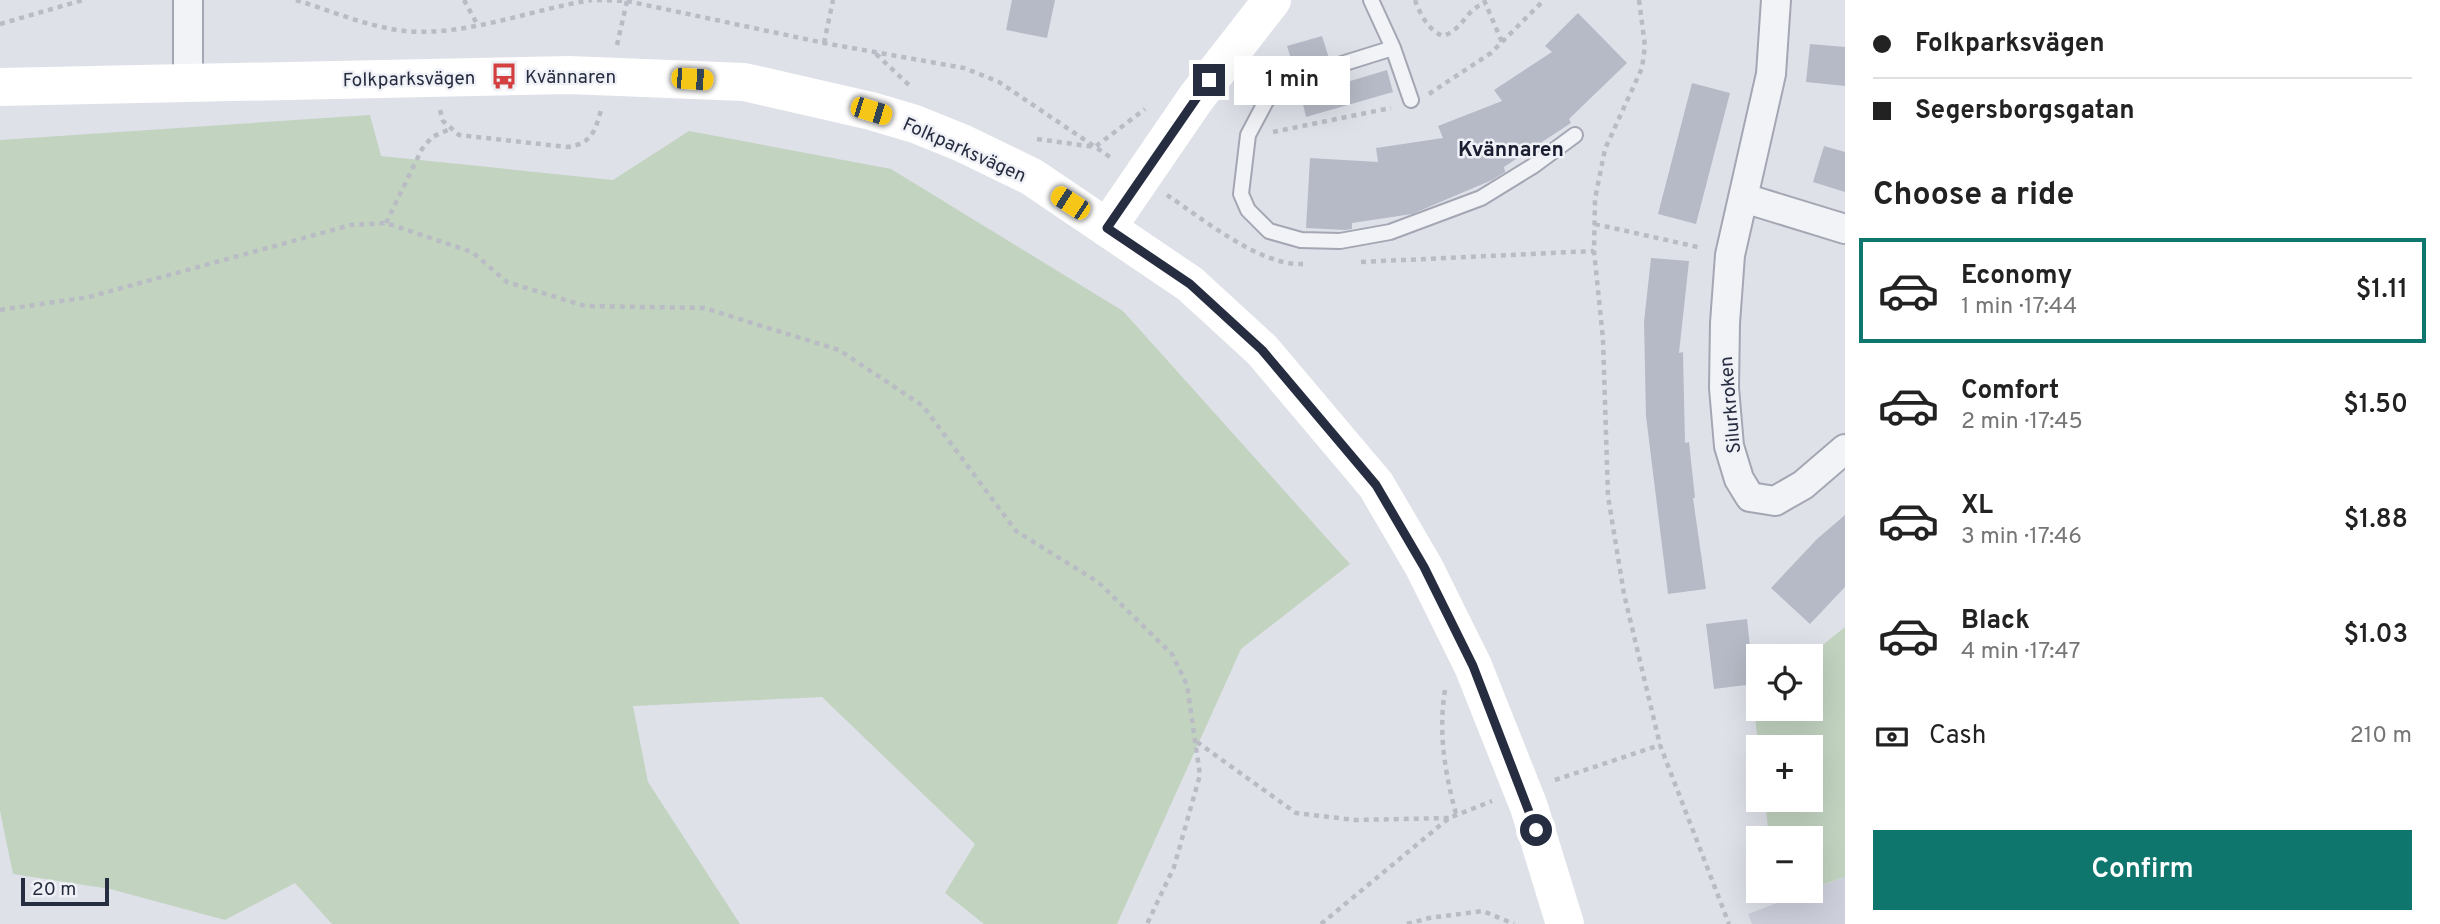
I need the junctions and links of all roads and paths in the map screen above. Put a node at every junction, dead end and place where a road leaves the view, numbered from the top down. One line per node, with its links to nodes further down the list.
1 (83, 0): 14 (path)
2 (188, 0): 20 (street)
3 (296, 0): 15 (path)
4 (464, 0): 15 (path)
5 (594, 0): 12 (path); 15 (path)
6 (833, 0): 17 (path)
7 (1272, 0): 27 (main road)
8 (1371, 0): 18 (lane)
9 (1415, 0): 13 (path)
10 (1639, 0): 30 (path)
11 (1776, 0): 28 (street, Silurkroken)
12 (626, 1): 17 (path); 19 (path)
13 (1484, 2): 16 (path)
14 (0, 24)
15 (477, 24)
16 (1503, 42)
17 (824, 43): 27 (path)
18 (1393, 48): 22 (lane); 26 (lane)
19 (615, 53)
20 (188, 82): 21 (main road, Folkparksvägen); 31 (main road, Folkparksvägen)
21 (0, 87)
22 (1411, 100)
23 (603, 105): 25 (path)
24 (440, 109): 25 (path)
25 (450, 129): 29 (path)
26 (1575, 135)
27 (1141, 177): 31 (main road); 36 (path)
28 (1744, 198): 32 (street); 34 (street, Silurkroken)
29 (386, 223): 37 (path); 40 (path)
30 (1595, 224): 33 (path); 34 (path)
31 (1107, 228): 50 (main road, Folkparksvägen)
32 (1845, 229)
33 (1594, 251): 35 (path); 41 (path)
34 (1730, 255): 38 (street, Silurkroken)
35 (1351, 262)
36 (1311, 264)
37 (0, 310)
38 (1845, 449)
39 (1446, 683): 44 (path)
40 (1196, 741): 45 (path); 46 (path)
41 (1660, 745): 42 (path); 51 (path)
42 (1544, 783)
43 (1503, 797): 44 (path)
44 (1456, 814): 45 (path)
45 (1449, 818): 47 (path)
46 (1147, 924)
47 (1321, 924)
48 (1406, 924): 49 (path)
49 (1514, 924)
50 (1565, 924)
51 (1728, 924)

